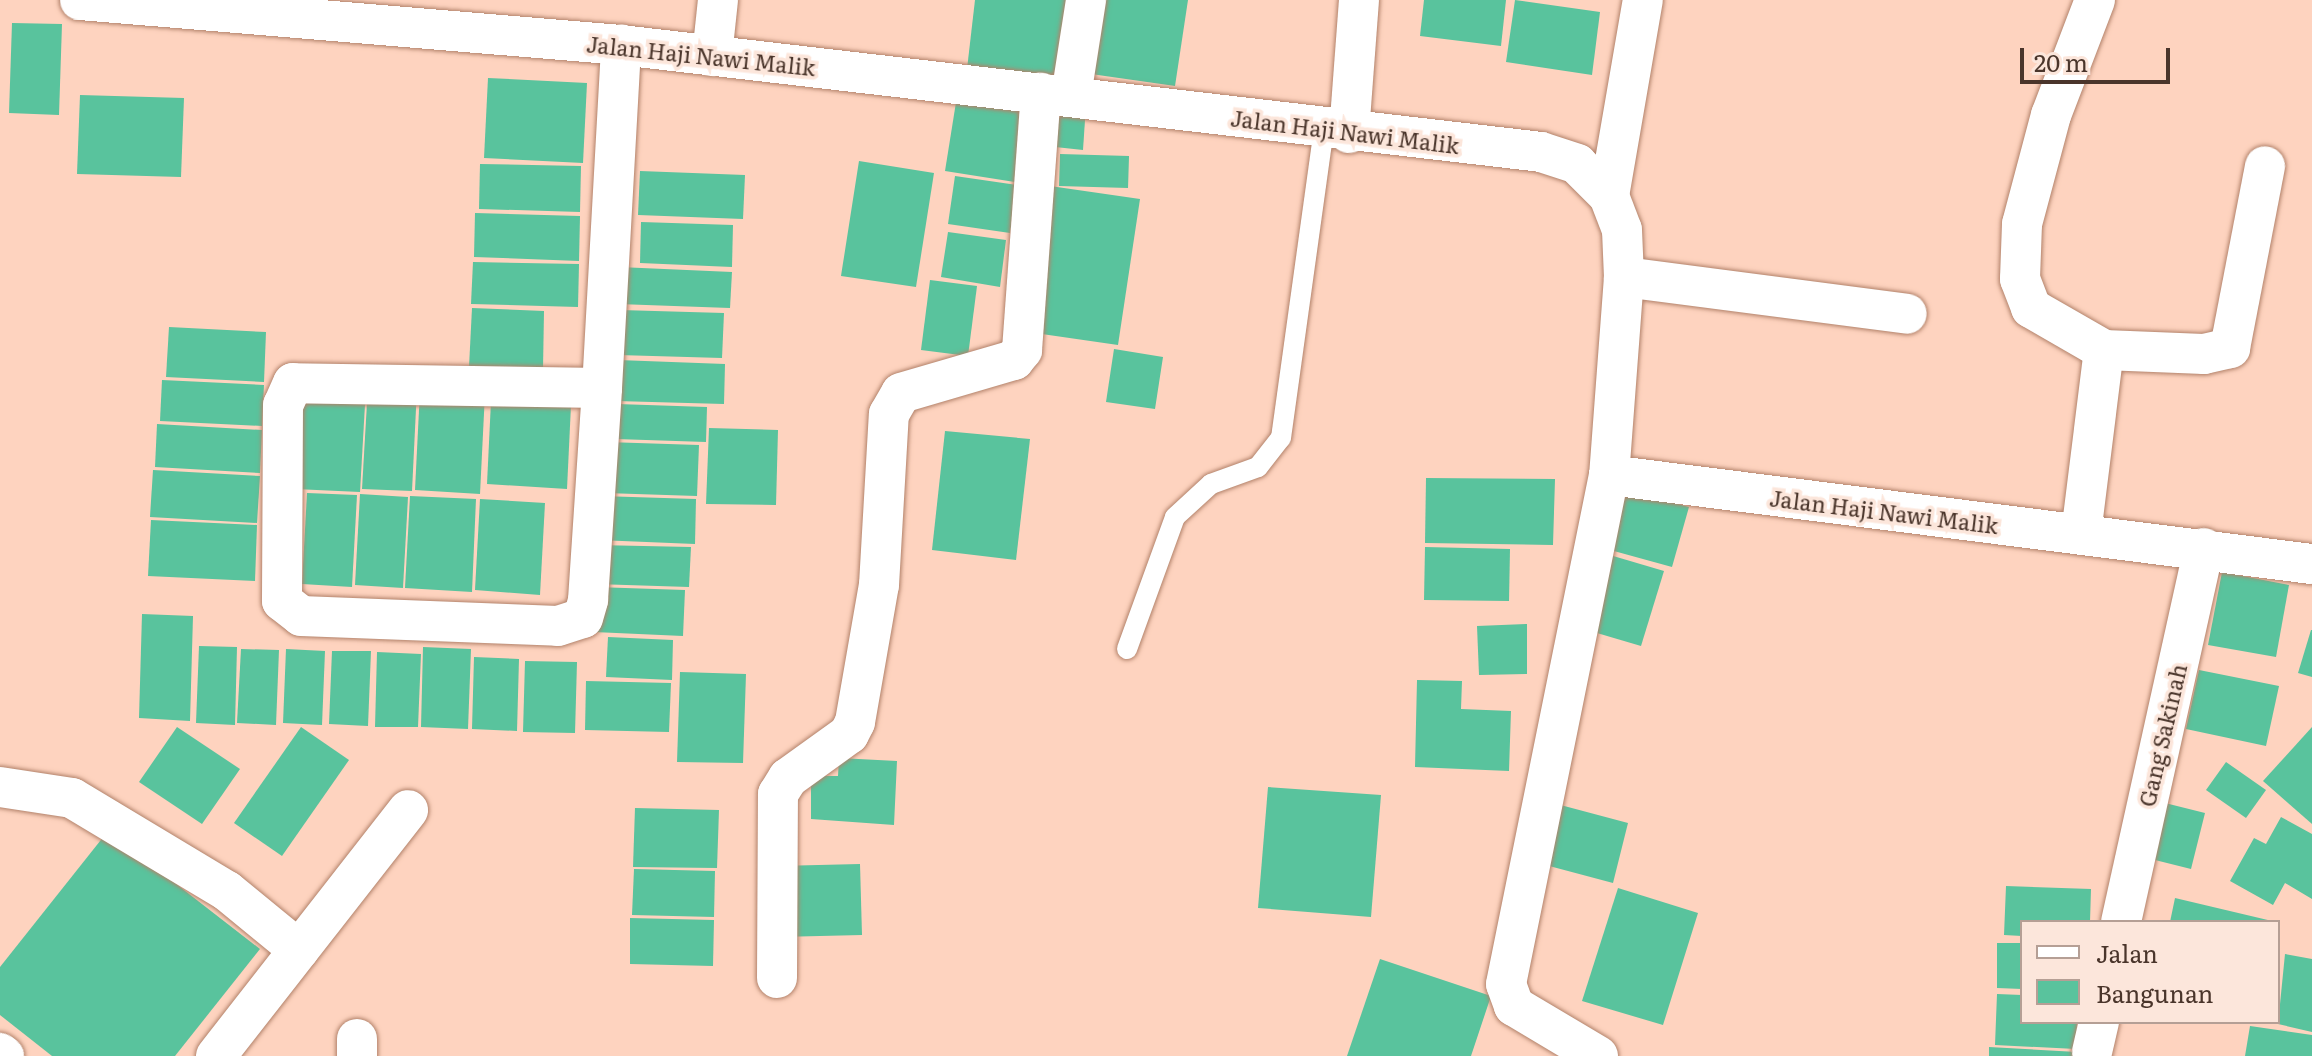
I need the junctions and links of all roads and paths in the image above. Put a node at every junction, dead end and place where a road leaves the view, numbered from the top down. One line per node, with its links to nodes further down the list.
1 (80, 0): 7 (street, Jalan Haji Nawi Malik)
2 (718, 0): 8 (street)
3 (1086, 0): 9 (street)
4 (1359, 0): 10 (street)
5 (1643, 0): 12 (street)
6 (2095, 0): 15 (street)
7 (621, 45): 8 (street, Jalan Haji Nawi Malik); 16 (street)
8 (712, 56): 9 (street, Jalan Haji Nawi Malik)
9 (1056, 94): 10 (street, Jalan Haji Nawi Malik); 26 (street)
10 (1337, 131): 12 (street, Jalan Haji Nawi Malik); 21 (lane)
11 (2265, 166): 15 (street)
12 (1609, 196): 13 (street, Jalan Haji Nawi Malik)
13 (1624, 277): 14 (street); 17 (street, Jalan Haji Nawi Malik)
14 (1907, 314)
15 (2104, 350): 18 (street)
16 (602, 388): 16 (street)
17 (1609, 475): 18 (street, Jalan Haji Nawi Malik); 28 (street)
18 (2081, 534): 19 (street, Jalan Haji Nawi Malik)
19 (2204, 548): 20 (street, Jalan Haji Nawi Malik); 24 (street, Gang Sakinah)
20 (2312, 564)
21 (1127, 649)
22 (0, 787): 25 (street)
23 (408, 810): 25 (street)
24 (2121, 920)
25 (299, 950): 27 (street)
26 (777, 978)
27 (216, 1056)
28 (1598, 1056)

